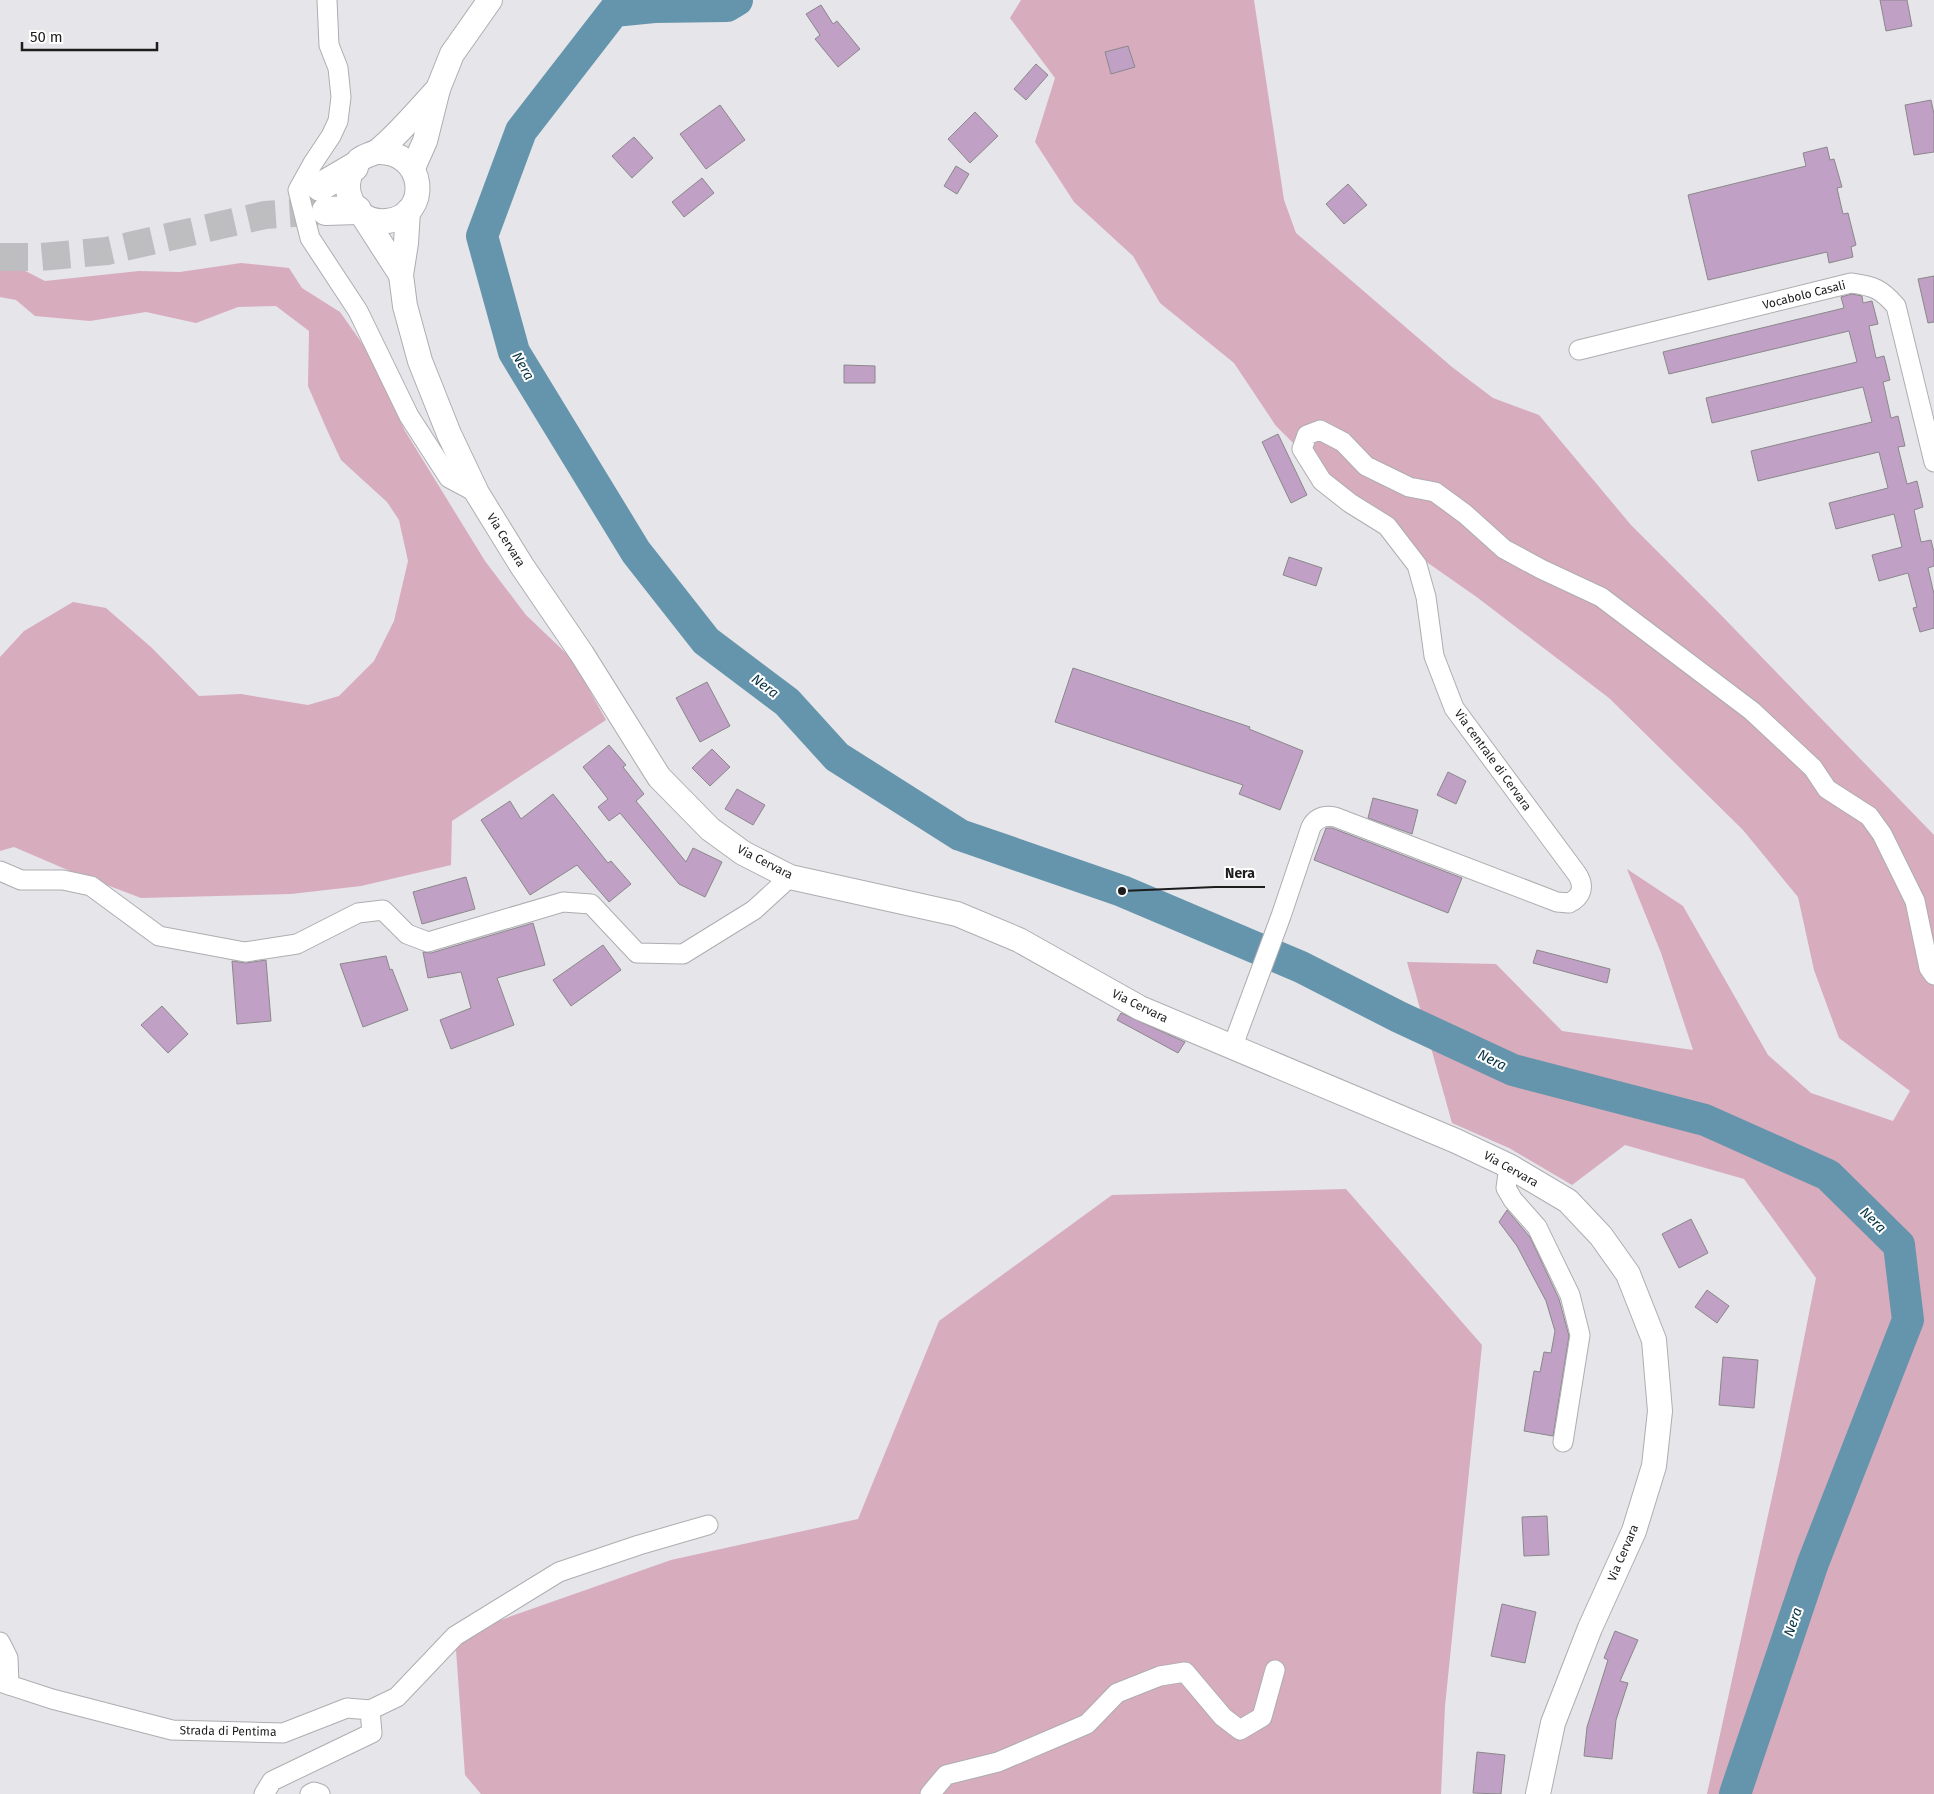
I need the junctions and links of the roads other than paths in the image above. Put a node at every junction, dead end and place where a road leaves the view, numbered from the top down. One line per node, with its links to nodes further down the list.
1 (327, 0): 12 (street)
2 (490, 0): 3 (main road)
3 (438, 89): 4 (main road); 6 (main road)
4 (378, 152): 5 (main road); 6 (main road)
5 (354, 167): 8 (main road); 8 (highway)
6 (413, 168): 7 (main road)
7 (408, 211): 8 (main road); 9 (main road, Via Cervara)
8 (360, 213): 9 (main road, Via Cervara)
9 (401, 275): 12 (main road, Via Cervara)
10 (1579, 350): 11 (street, Vocabolo Casali)
11 (1934, 462)
12 (477, 493): 14 (main road, Via Cervara)
13 (0, 871): 14 (street)
14 (790, 876): 16 (main road, Via Cervara)
15 (1934, 975): 16 (street, Via centrale di Cervara)
16 (1232, 1048): 17 (main road, Via Cervara)
17 (1509, 1166): 18 (street); 28 (main road, Via Cervara)
18 (1563, 1442)
19 (708, 1525): 23 (street)
20 (0, 1642): 22 (street)
21 (1275, 1670): 27 (street)
22 (5, 1683): 23 (street, Strada di Pentima)
23 (370, 1710): 24 (street)
24 (264, 1794)
25 (310, 1794): 26 (street)
26 (320, 1794)
27 (930, 1794)
28 (1538, 1794)

